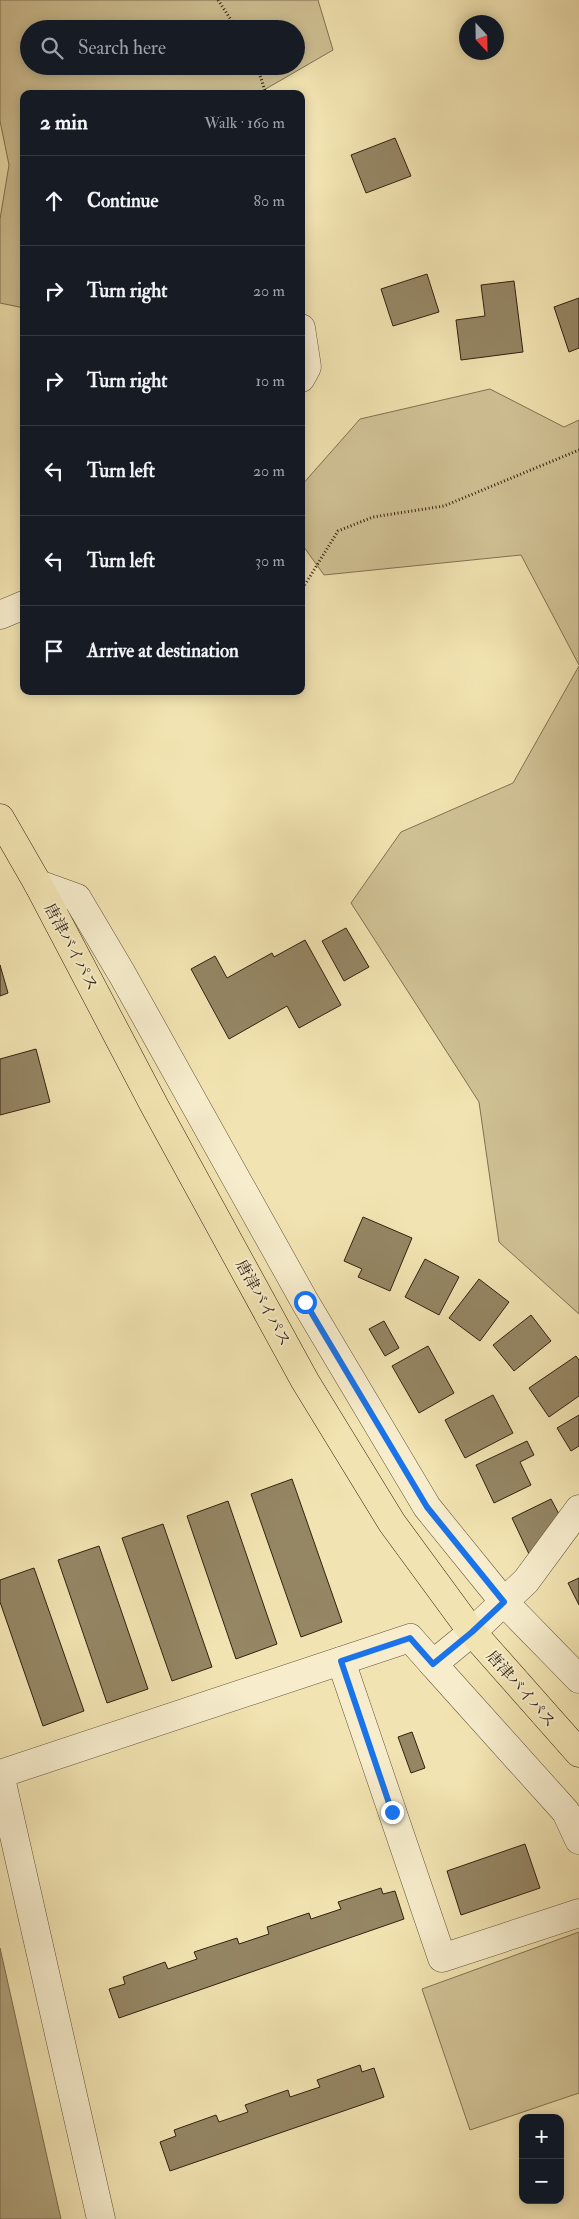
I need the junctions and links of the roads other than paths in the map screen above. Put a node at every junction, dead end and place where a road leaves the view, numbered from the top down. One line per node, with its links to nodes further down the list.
1 (305, 354): 2 (street)
2 (305, 371)
3 (20, 607): 4 (street)
4 (0, 615)
5 (0, 818): 6 (highway, 唐津バイパス)
6 (38, 884): 8 (street); 9 (highway, 唐津バイパス)
7 (579, 1509): 8 (street)
8 (504, 1602): 9 (street); 12 (street)
9 (472, 1632): 11 (street); 13 (highway, 唐津バイパス)
10 (341, 1661): 11 (street); 14 (street); 16 (street)
11 (433, 1664): 15 (street)
12 (579, 1679)
13 (579, 1753)
14 (0, 1774): 17 (street)
15 (579, 1840)
16 (579, 1913)
17 (101, 2219)

